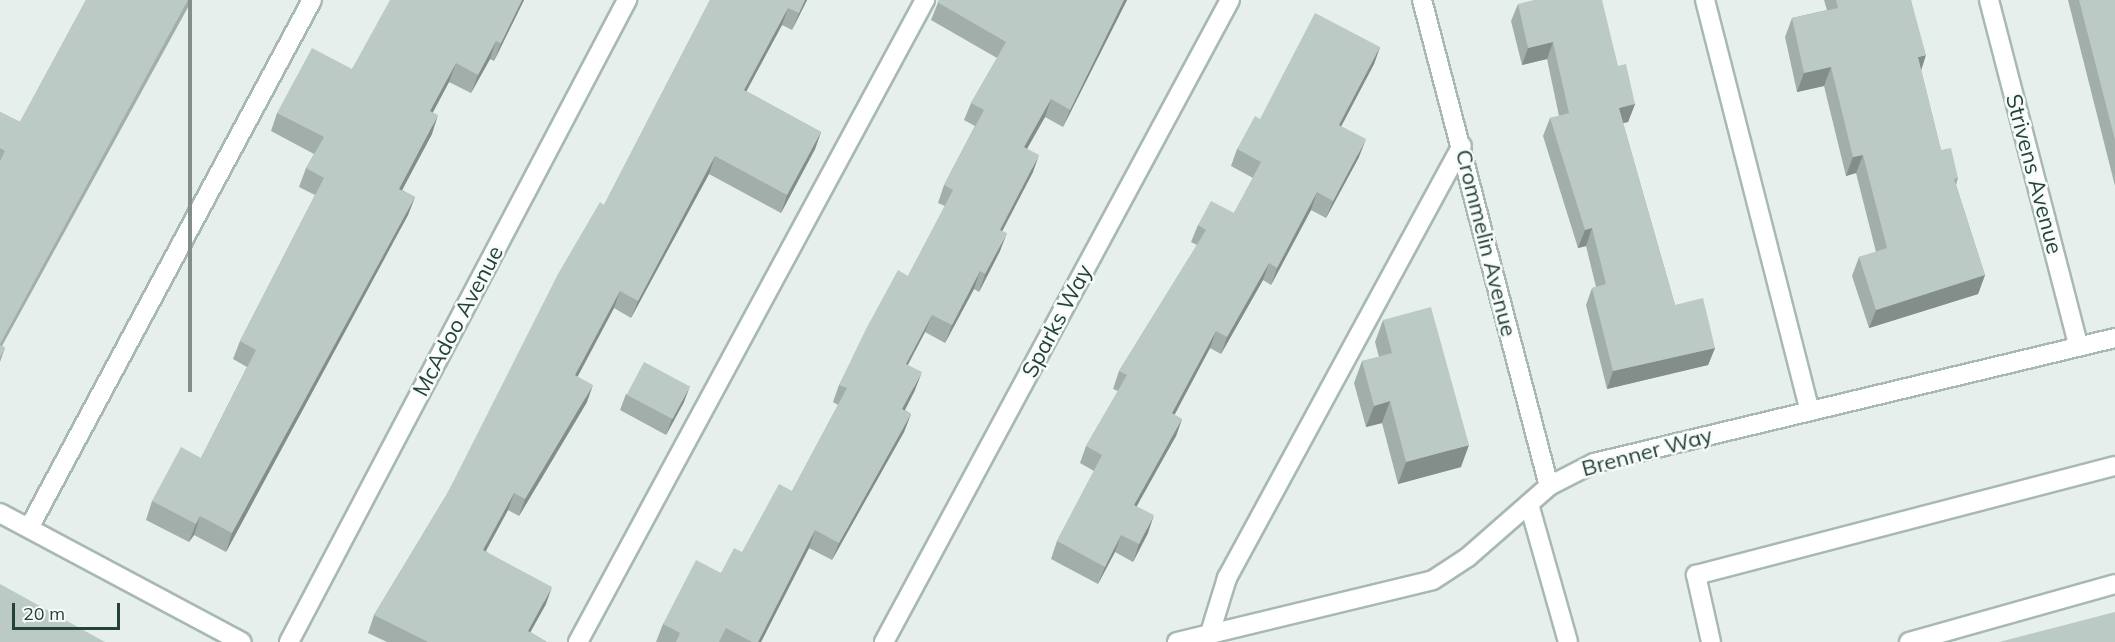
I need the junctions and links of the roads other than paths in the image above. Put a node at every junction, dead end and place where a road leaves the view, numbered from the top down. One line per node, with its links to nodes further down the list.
1 (312, 0): 16 (street)
2 (627, 0): 20 (street, McAdoo Avenue)
3 (925, 0): 21 (street)
4 (1230, 0): 22 (street, Sparks Way)
5 (1422, 0): 8 (street, Crommelin Avenue)
6 (1705, 0): 11 (street)
7 (1989, 0): 10 (street, Strivens Avenue)
8 (1462, 146): 13 (street, Crommelin Avenue); 18 (street)
9 (2115, 338): 10 (street, Brenner Way)
10 (2079, 347): 11 (street, Brenner Way)
11 (1810, 411): 13 (street, Brenner Way)
12 (2115, 466): 25 (street)
13 (1548, 486): 14 (street, Brenner Way)
14 (1529, 504): 18 (street, Brenner Way); 24 (street)
15 (0, 513): 16 (street)
16 (29, 528): 19 (street)
17 (2115, 584): 26 (street)
18 (1210, 633): 23 (street, Brenner Way)
19 (242, 642)
20 (289, 642)
21 (578, 642)
22 (884, 642)
23 (1177, 642)
24 (1568, 642)
25 (1711, 642)
26 (1909, 642)

